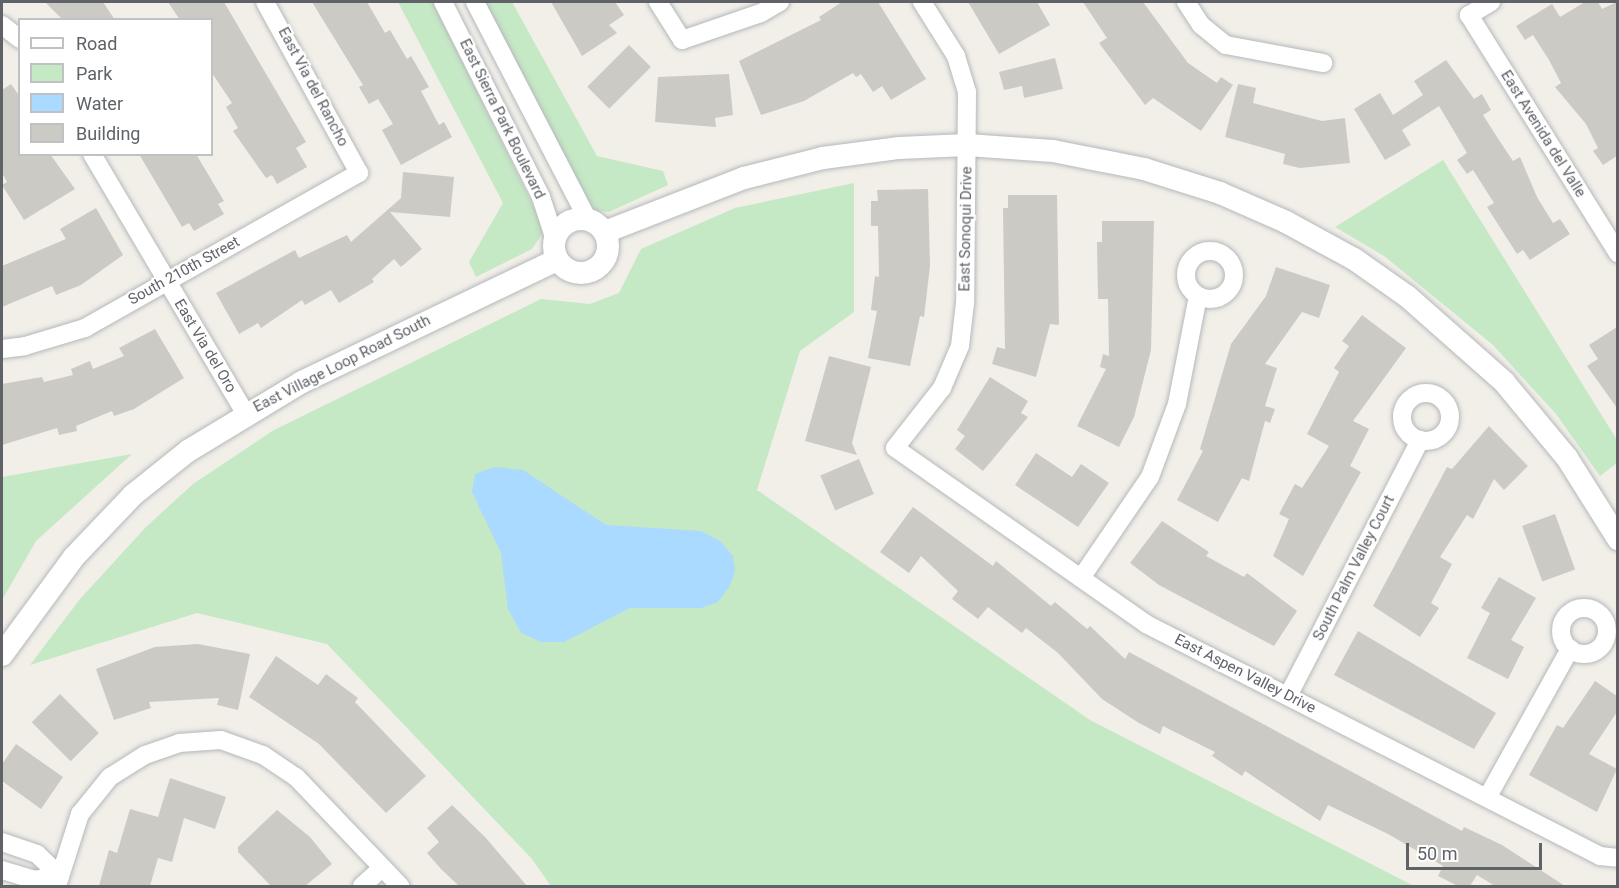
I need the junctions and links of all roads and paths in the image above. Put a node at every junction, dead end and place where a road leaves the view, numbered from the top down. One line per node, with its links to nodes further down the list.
1 (266, 2): 14 (street, East Via del Rancho)
2 (443, 2): 16 (street, East Sierra Park Boulevard)
3 (475, 2): 15 (street, East Sierra Park Boulevard)
4 (658, 2): 5 (street)
5 (780, 2)
6 (922, 2): 12 (street, East Sonoqui Drive)
7 (1186, 2): 11 (street)
8 (1491, 2): 17 (street, East Avenida del Valle)
9 (2, 25): 10 (street)
10 (18, 37)
11 (1323, 63)
12 (967, 145): 15 (street); 23 (street, East Sonoqui Drive); 24 (street)
13 (93, 156): 18 (street, East Via del Oro)
14 (359, 173): 18 (street, South 210th Street)
15 (596, 226): 16 (street); 16 (street)
16 (556, 250): 21 (street, East Village Loop Road South)
17 (1617, 253)
18 (165, 282): 20 (street, South 210th Street); 21 (street, East Via del Oro)
19 (1198, 296): 25 (street)
20 (2, 349)
21 (245, 413): 27 (street, East Village Loop Road South)
22 (1420, 440): 28 (street, South Palm Valley Court)
23 (895, 448): 25 (street, East Aspen Valley Drive)
24 (1617, 539)
25 (1081, 578): 28 (street, East Aspen Valley Drive)
26 (1570, 649): 29 (street)
27 (2, 655)
28 (1288, 696): 29 (street, East Aspen Valley Drive)
29 (1487, 798): 31 (street, East Aspen Valley Drive)
30 (2, 842): 34 (street)
31 (1617, 858)
32 (382, 868): 34 (street); 35 (street); 36 (street)
33 (2, 870): 34 (street)
34 (59, 881)
35 (362, 886)
36 (400, 886)

